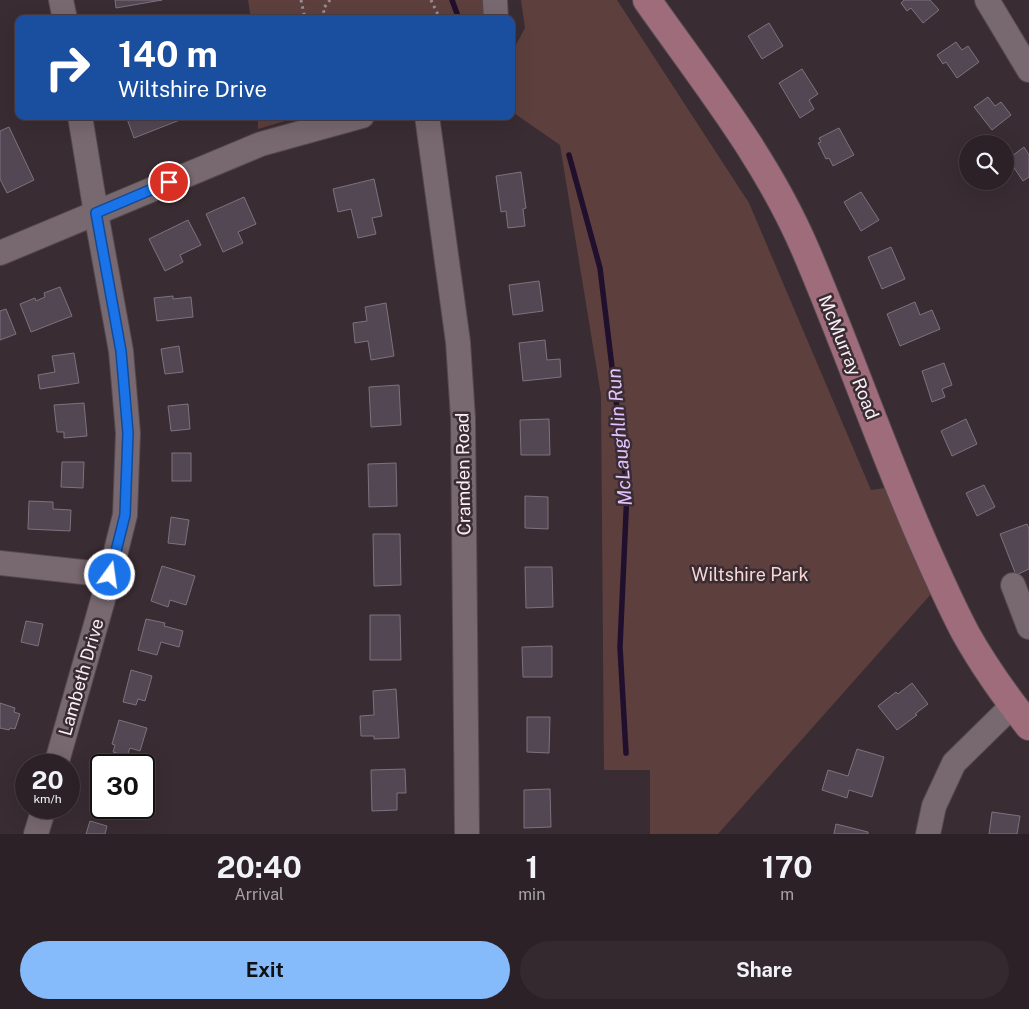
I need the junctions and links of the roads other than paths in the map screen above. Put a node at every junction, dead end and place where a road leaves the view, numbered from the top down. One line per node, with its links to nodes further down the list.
1 (62, 0): 5 (street)
2 (495, 0): 6 (street)
3 (647, 0): 17 (main road, McMurray Road)
4 (986, 0): 7 (street)
5 (64, 15)
6 (496, 15)
7 (1029, 70)
8 (81, 120): 11 (street, Lambeth Drive)
9 (348, 120): 11 (street)
10 (428, 120): 21 (street, Cramden Road)
11 (96, 213): 12 (street); 14 (street, Lambeth Drive)
12 (0, 254)
13 (0, 563): 14 (street)
14 (110, 575): 18 (street, Lambeth Drive)
15 (1013, 585): 16 (street)
16 (1029, 627)
17 (1021, 716): 22 (street)
18 (59, 754)
19 (41, 819): 20 (street)
20 (36, 834)
21 (467, 834)
22 (928, 834)

